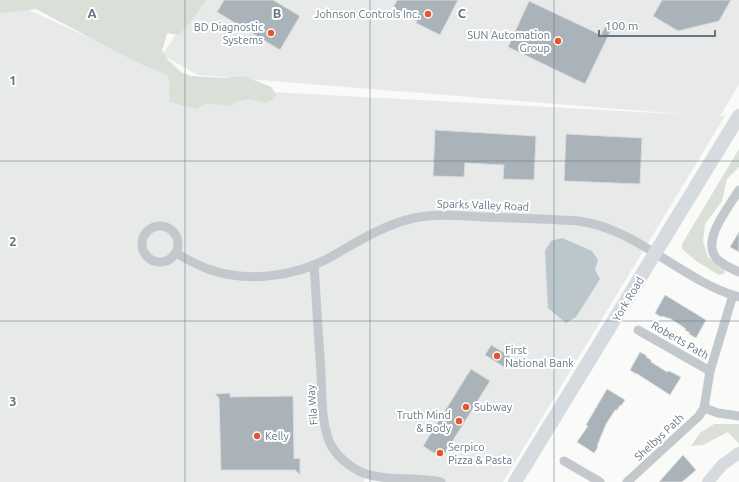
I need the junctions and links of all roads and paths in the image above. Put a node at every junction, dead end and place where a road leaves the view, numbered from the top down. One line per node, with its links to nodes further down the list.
1 (739, 116): 4 (main road, York Road)
2 (739, 190): 6 (street)
3 (176, 253): 5 (street, Sparks Valley Road)
4 (655, 254): 5 (street, Sparks Valley Road); 7 (street, Sparks Valley Road); 14 (main road, York Road)
5 (314, 265): 15 (street, Fila Way)
6 (739, 272)
7 (736, 296): 9 (street, Roberts Path)
8 (638, 330): 9 (street, Roberts Path)
9 (710, 371): 10 (street, Roberts Path)
10 (704, 408): 11 (street); 17 (street, Shelbys Path)
11 (739, 416)
12 (739, 453): 18 (street)
13 (564, 461): 16 (street)
14 (515, 481)
15 (440, 482)
16 (600, 482)
17 (627, 482)
18 (708, 482)

